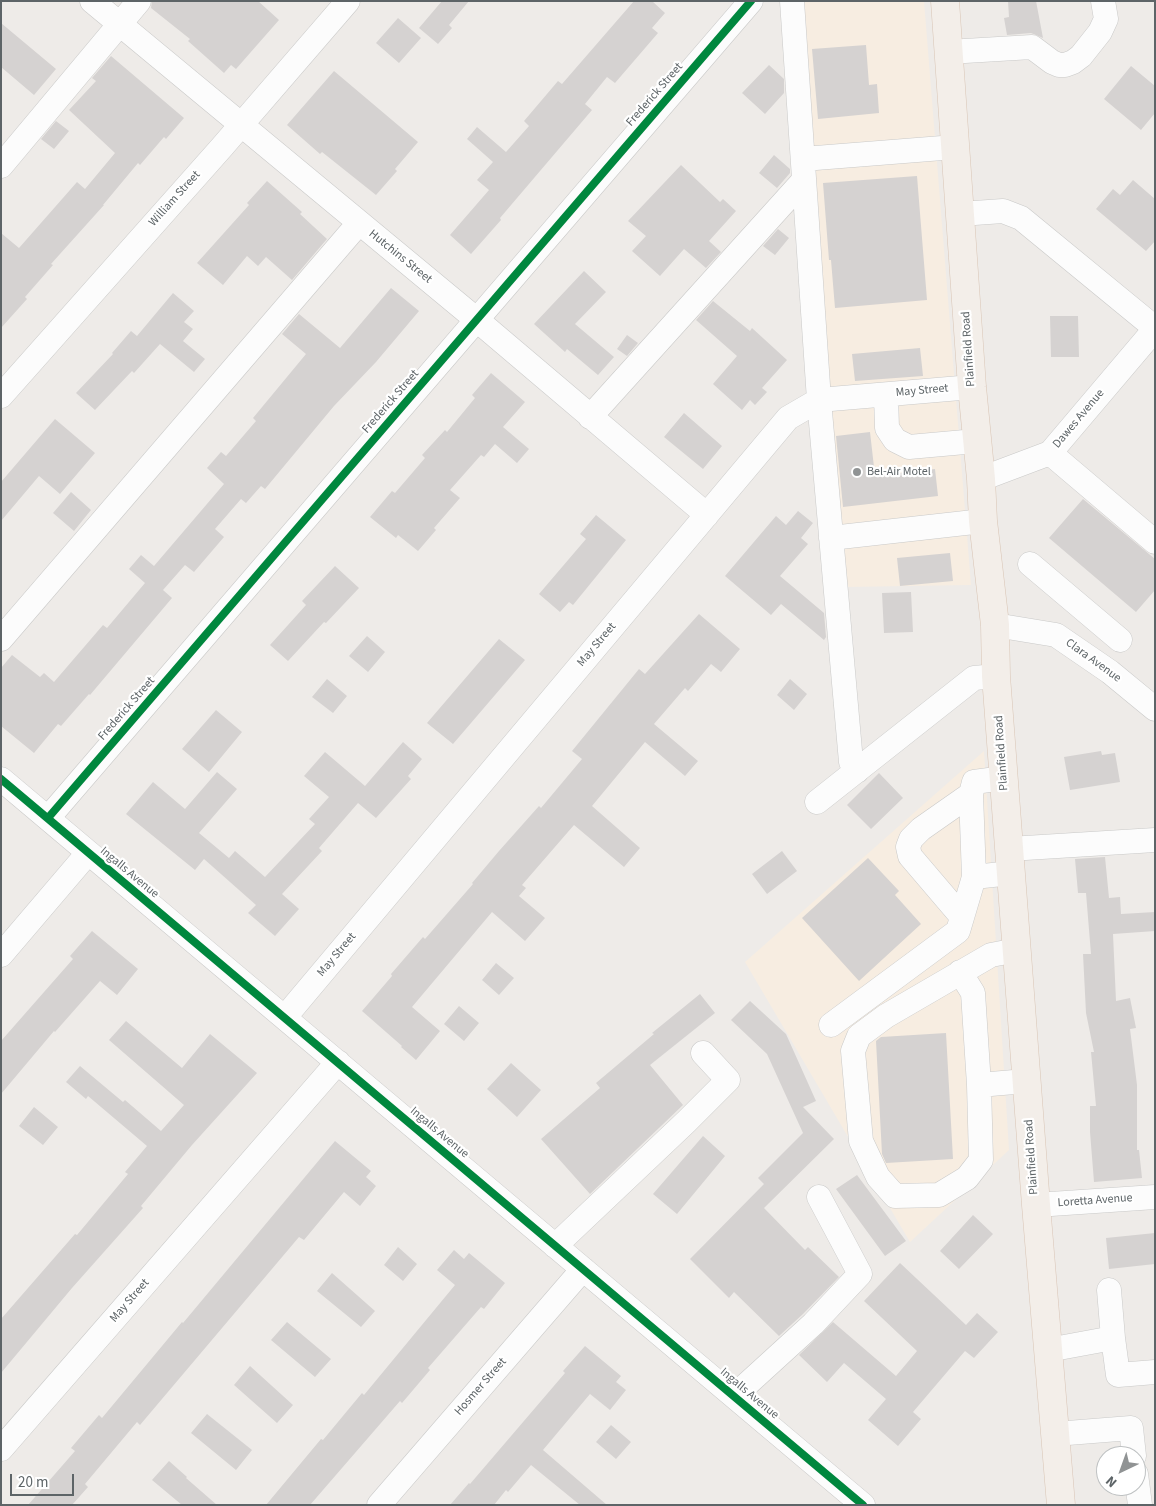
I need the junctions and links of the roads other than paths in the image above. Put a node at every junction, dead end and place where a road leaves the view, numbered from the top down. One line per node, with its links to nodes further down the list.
1 (92, 1): 8 (street, Hutchins Street)
2 (140, 1): 8 (street)
3 (348, 1): 10 (street, William Street)
4 (752, 1): 16 (street, Frederick Street)
5 (792, 1): 13 (street)
6 (945, 1): 9 (main road, Plainfield Road)
7 (1105, 10): 9 (street)
8 (120, 24): 10 (street, Hutchins Street); 12 (street)
9 (948, 52): 11 (main road, Plainfield Road)
10 (241, 125): 15 (street, Hutchins Street); 20 (street, William Street)
11 (955, 147): 13 (street); 14 (main road, Plainfield Road)
12 (1, 166)
13 (803, 169): 21 (street); 22 (street)
14 (960, 214): 17 (street); 18 (main road, Plainfield Road)
15 (359, 224): 16 (street, Hutchins Street); 34 (street)
16 (477, 320): 22 (street, Hutchins Street); 43 (street, Frederick Street)
17 (1155, 328): 24 (street, Dawes Avenue)
18 (972, 387): 19 (street, May Street); 23 (main road, Plainfield Road)
19 (886, 395): 21 (street, May Street); 23 (street)
20 (1, 396)
21 (819, 400): 26 (street, May Street); 28 (street)
22 (590, 417): 26 (street, Hutchins Street)
23 (976, 441): 25 (main road, Plainfield Road)
24 (1050, 453): 25 (street, Dawes Avenue); 29 (street)
25 (981, 479): 27 (main road, Plainfield Road)
26 (707, 515): 52 (street, May Street)
27 (983, 521): 28 (street); 32 (main road, Plainfield Road)
28 (831, 538): 38 (street)
29 (1155, 542)
30 (1030, 564): 31 (street)
31 (1081, 607): 33 (street); 35 (street)
32 (994, 625): 33 (street, Clara Avenue); 36 (main road, Plainfield Road)
33 (1056, 635): 37 (street, Clara Avenue)
34 (1, 639)
35 (1120, 640)
36 (996, 676): 38 (street); 39 (main road, Plainfield Road)
37 (1155, 709)
38 (857, 770): 42 (street)
39 (1004, 778): 41 (street); 46 (main road, Plainfield Road)
40 (1, 779): 43 (street, Ingalls Avenue)
41 (971, 794): 47 (street); 48 (street)
42 (817, 802)
43 (48, 818): 45 (street, Ingalls Avenue)
44 (1155, 840): 46 (street)
45 (88, 853): 50 (street); 52 (street, Ingalls Avenue)
46 (1010, 861): 47 (street); 49 (main road, Plainfield Road)
47 (974, 877): 48 (street)
48 (962, 918): 53 (street)
49 (1016, 950): 51 (street); 56 (main road, Plainfield Road)
50 (1, 955)
51 (960, 972): 57 (street); 57 (street)
52 (285, 1017): 55 (street, Ingalls Avenue)
53 (831, 1025)
54 (702, 1053): 61 (street)
55 (338, 1062): 61 (street, Ingalls Avenue); 70 (street, May Street)
56 (1026, 1081): 57 (street); 60 (main road, Plainfield Road)
57 (979, 1086)
58 (819, 1197): 67 (street)
59 (1155, 1197): 60 (street, Loretta Avenue)
60 (1036, 1205): 65 (main road, Plainfield Road)
61 (555, 1246): 62 (street, Ingalls Avenue)
62 (583, 1269): 67 (street, Ingalls Avenue); 72 (street, Hosmer Street)
63 (1109, 1290): 64 (street)
64 (1113, 1338): 65 (street); 66 (street)
65 (1048, 1350): 68 (main road, Plainfield Road)
66 (1155, 1372)
67 (734, 1396): 73 (street, Ingalls Avenue)
68 (1055, 1434): 69 (street); 74 (main road, Plainfield Road)
69 (1133, 1446)
70 (1, 1449)
71 (1155, 1504): 75 (street)
72 (379, 1505)
73 (863, 1505)
74 (1061, 1505)
75 (1140, 1505)

